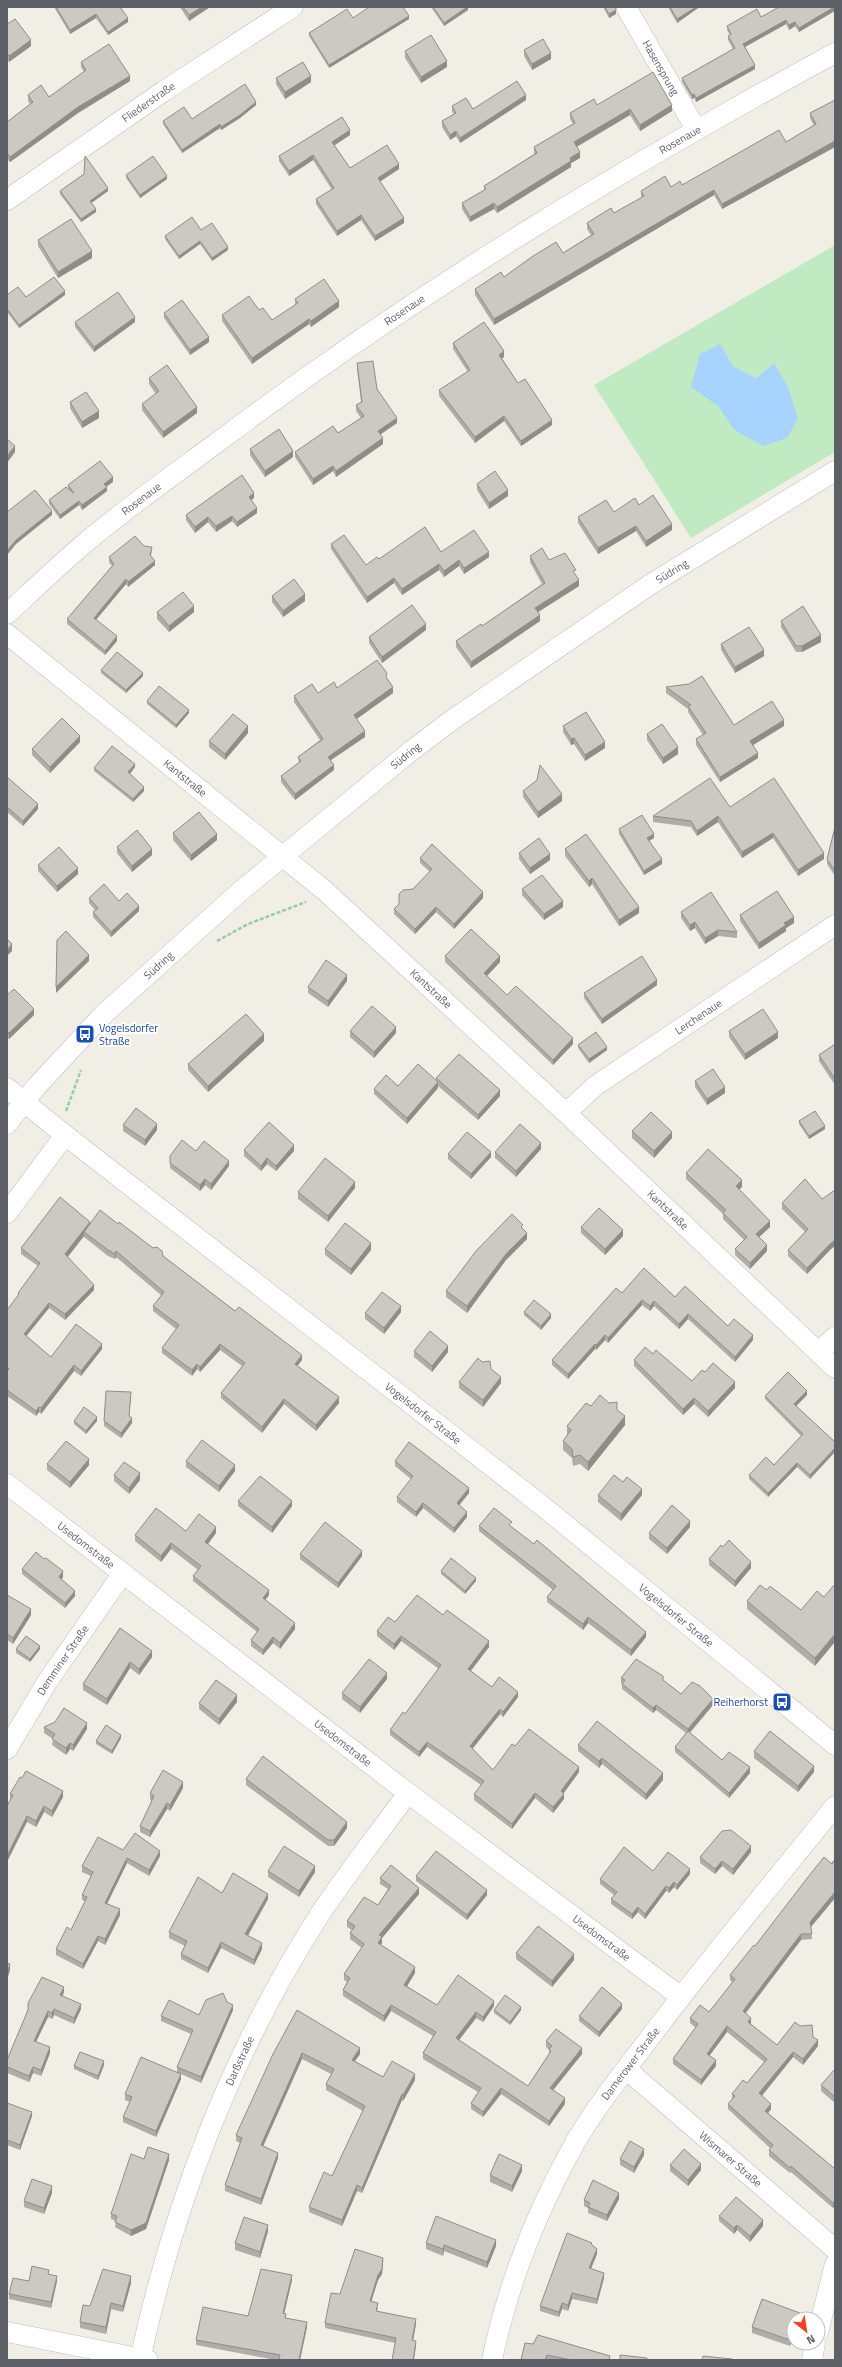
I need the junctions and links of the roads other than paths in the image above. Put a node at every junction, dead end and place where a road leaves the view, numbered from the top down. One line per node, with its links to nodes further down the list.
1 (293, 7): 5 (street, Fliederstraße)
2 (626, 7): 4 (street, Hasensprung)
3 (835, 53): 4 (street, Rosenaue)
4 (696, 129): 7 (street, Rosenaue)
5 (7, 200)
6 (835, 470): 9 (street, Südring)
7 (7, 614)
8 (7, 634): 9 (street, Kantstraße)
9 (283, 857): 12 (street, Südring); 13 (street, Kantstraße)
10 (835, 925): 13 (street, Lerchenaue)
11 (7, 1088): 12 (street, Vogelsdorfer Straße)
12 (24, 1101): 14 (street, Südring); 15 (street, Vogelsdorfer Straße)
13 (566, 1113): 18 (street, Kantstraße)
14 (7, 1124)
15 (65, 1135): 16 (street); 22 (street, Vogelsdorfer Straße)
16 (7, 1213)
17 (835, 1337): 18 (street)
18 (819, 1351): 19 (street, Kantstraße)
19 (835, 1368)
20 (7, 1484): 21 (street, Usedomstraße)
21 (123, 1573): 23 (street, Demminer Straße); 24 (street, Usedomstraße)
22 (835, 1745)
23 (7, 1749)
24 (408, 1793): 26 (street, Usedomstraße); 32 (street, Darßstraße)
25 (835, 1806): 26 (street, Damerower Straße)
26 (681, 1997): 27 (street, Damerower Straße)
27 (626, 2069): 28 (street, Wismarer Straße); 33 (street, Damerower Straße)
28 (835, 2250)
29 (835, 2264): 30 (street)
30 (823, 2311)
31 (7, 2332): 32 (street)
32 (143, 2360)
33 (492, 2360)

